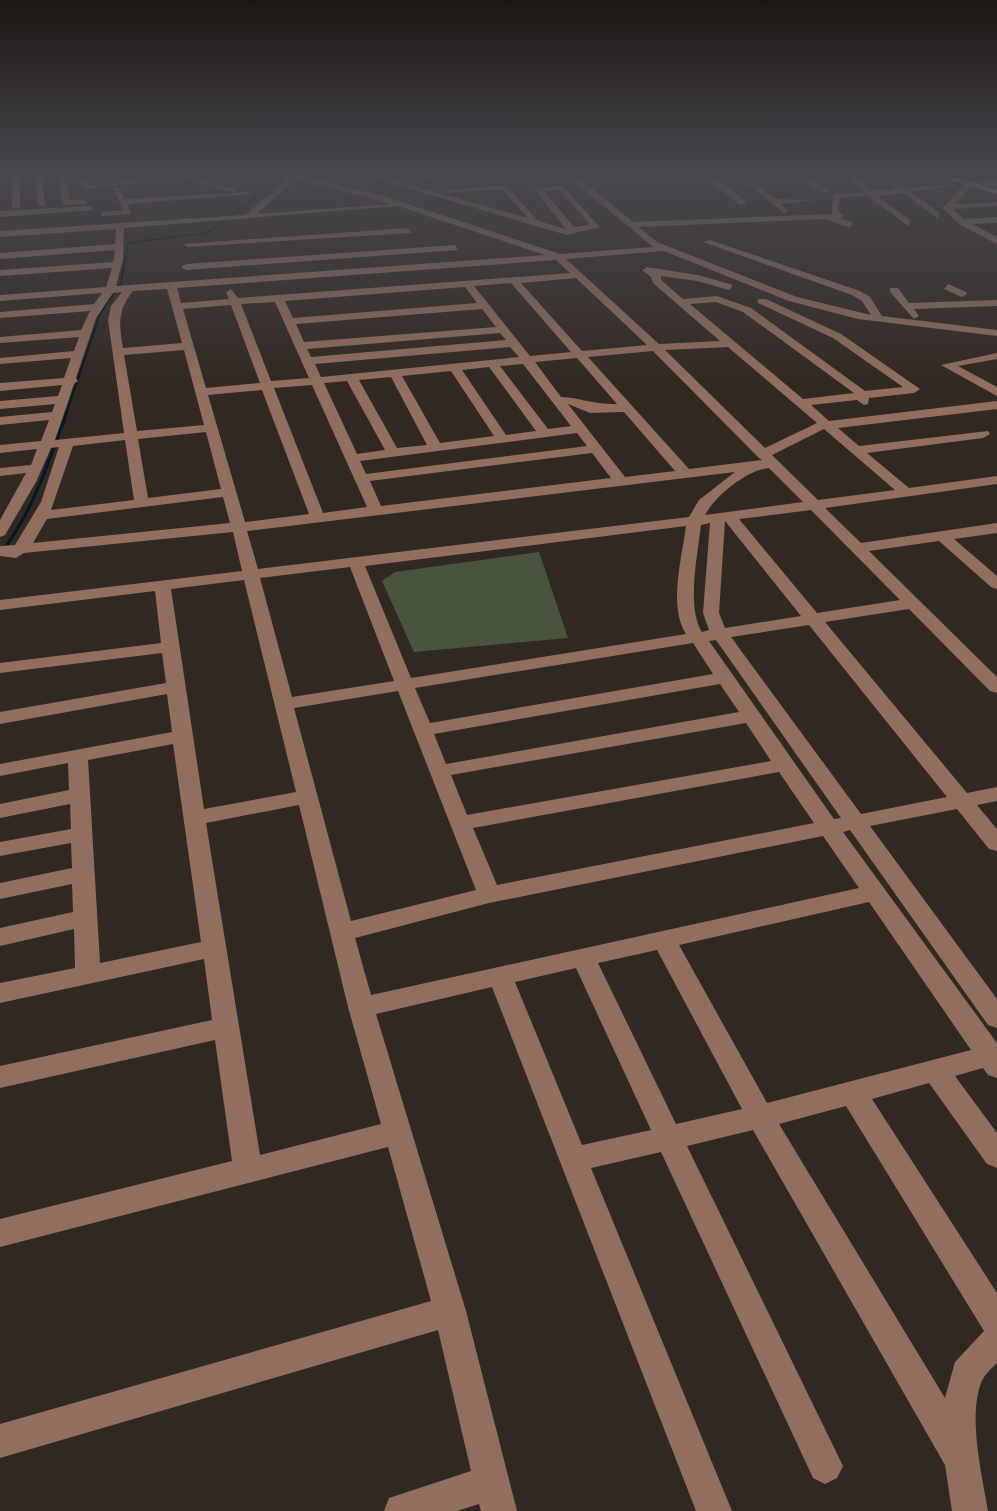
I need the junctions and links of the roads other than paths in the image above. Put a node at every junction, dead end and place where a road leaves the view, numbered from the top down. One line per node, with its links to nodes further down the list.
1 (119, 243): 14 (street)
2 (219, 243): 8 (street)
3 (516, 243): 11 (street)
4 (561, 243): 11 (street)
5 (656, 243): 9 (street)
6 (678, 243): 9 (street)
7 (708, 243): 33 (street)
8 (188, 244): 22 (street)
9 (660, 245): 12 (street); 36 (street)
10 (0, 246): 14 (street)
11 (544, 252): 15 (street)
12 (605, 253): 15 (street); 19 (street)
13 (0, 256): 14 (street)
14 (118, 256): 17 (street); 20 (street); 25 (street); 29 (street)
15 (557, 256): 16 (street); 21 (street)
16 (489, 261): 18 (street); 22 (street)
17 (0, 265)
18 (352, 271): 23 (street); 30 (street)
19 (648, 271): 39 (street); 79 (street)
20 (0, 273)
21 (580, 275): 24 (street); 57 (street)
22 (181, 280): 23 (street); 28 (street); 37 (street); 56 (street)
23 (226, 280): 37 (street)
24 (513, 280): 26 (street); 61 (street)
25 (0, 282)
26 (466, 282): 30 (street); 38 (street)
27 (948, 287): 34 (street)
28 (130, 288): 29 (street); 60 (street)
29 (110, 290): 35 (street); 44 (street)
30 (365, 290): 43 (street)
31 (894, 290): 41 (street)
32 (985, 291): 34 (street)
33 (852, 292): 36 (street); 47 (street)
34 (962, 294): 42 (street)
35 (0, 298)
36 (797, 298): 47 (street)
37 (234, 301): 43 (street); 75 (street)
38 (480, 301): 43 (street); 46 (street)
39 (680, 302): 55 (street); 79 (street)
40 (997, 303): 42 (street)
41 (908, 306): 42 (street); 49 (street)
42 (949, 306)
43 (284, 309): 53 (street)
44 (94, 312): 45 (street); 48 (street); 58 (street)
45 (0, 315)
46 (493, 318): 50 (street); 53 (street)
47 (879, 319): 49 (street)
48 (0, 324)
49 (917, 324): 51 (street)
50 (503, 330): 53 (street); 54 (street)
51 (997, 333)
52 (0, 340): 58 (street)
53 (298, 340): 65 (street)
54 (513, 343): 65 (street); 66 (street)
55 (730, 344): 57 (street); 84 (street)
56 (190, 346): 60 (street); 77 (street)
57 (656, 347): 61 (street); 103 (street)
58 (81, 350): 59 (street); 64 (street); 71 (street); 74 (street)
59 (0, 351)
60 (119, 352): 93 (street)
61 (579, 355): 66 (street); 85 (street)
62 (997, 356): 63 (street)
63 (977, 359): 69 (street); 78 (street)
64 (0, 361)
65 (308, 361): 73 (street)
66 (527, 361): 67 (street); 81 (street)
67 (493, 364): 68 (street); 91 (street)
68 (454, 367): 70 (street); 94 (street)
69 (997, 369)
70 (395, 373): 72 (street); 97 (street)
71 (0, 374)
72 (351, 377): 73 (street); 101 (street)
73 (317, 380): 75 (street); 102 (street)
74 (72, 381): 76 (street); 80 (street)
75 (266, 385): 77 (street); 121 (street)
76 (0, 387)
77 (201, 392): 89 (street)
78 (997, 392)
79 (864, 396): 84 (street)
80 (64, 399): 82 (street); 86 (street)
81 (558, 400): 85 (street); 90 (street)
82 (0, 405)
83 (997, 405): 88 (street)
84 (805, 407): 88 (street)
85 (626, 408): 107 (street)
86 (59, 415): 87 (street); 96 (street)
87 (0, 421)
88 (826, 424): 100 (street); 103 (street)
89 (210, 428): 93 (street); 112 (street)
90 (580, 429): 91 (street); 99 (street)
91 (545, 434): 94 (street)
92 (983, 434): 100 (street)
93 (131, 436): 95 (street); 115 (street)
94 (502, 439): 97 (street)
95 (67, 443): 96 (street); 119 (street)
96 (48, 445): 98 (street); 105 (street)
97 (436, 448): 101 (street)
98 (0, 449)
99 (595, 449): 108 (street); 109 (street)
100 (856, 450): 113 (street)
101 (393, 453): 102 (street)
102 (354, 458): 108 (street)
103 (768, 458): 104 (street); 116 (street)
104 (751, 466): 107 (street); 122 (street)
105 (37, 468): 106 (street); 111 (street)
106 (0, 472)
107 (685, 473): 109 (street)
108 (364, 478): 117 (street)
109 (620, 480): 117 (street)
110 (997, 480): 113 (street)
111 (25, 492): 114 (street); 118 (street)
112 (229, 492): 115 (street); 123 (street)
113 (906, 492): 116 (street)
114 (0, 494)
115 (142, 504): 119 (street)
116 (814, 504): 120 (street); 127 (street)
117 (376, 510): 121 (street)
118 (6, 514): 125 (street)
119 (39, 516): 128 (street)
120 (723, 516): 122 (street); 136 (street); 137 (street)
121 (317, 517): 123 (street)
122 (694, 521): 129 (street); 138 (street)
123 (239, 527): 128 (street); 131 (street)
124 (997, 528): 126 (street)
125 (0, 532)
126 (941, 535): 127 (street); 132 (street)
127 (856, 548): 134 (street)
128 (12, 550): 130 (street)
129 (355, 561): 131 (street); 142 (street)
130 (0, 564)
131 (251, 573): 133 (street); 145 (street)
132 (997, 584)
133 (162, 585): 135 (street); 139 (street)
134 (913, 603): 136 (street); 144 (street)
135 (0, 605)
136 (812, 619): 137 (street); 157 (street)
137 (720, 634): 138 (street); 161 (street)
138 (697, 638): 141 (street); 142 (street)
139 (171, 647): 140 (street); 143 (street)
140 (0, 668)
141 (725, 678): 146 (street); 148 (street)
142 (406, 684): 145 (street); 148 (street)
143 (176, 687): 147 (street); 149 (street)
144 (997, 687)
145 (282, 704): 156 (street)
146 (751, 716): 151 (street); 153 (street)
147 (0, 718)
148 (424, 730): 153 (street)
149 (182, 736): 150 (street); 159 (street)
150 (78, 755): 152 (street); 155 (street)
151 (784, 765): 160 (street); 162 (street)
152 (0, 770)
153 (440, 771): 160 (street)
154 (997, 794): 157 (street)
155 (80, 795): 158 (street); 163 (street)
156 (306, 797): 159 (street); 171 (street)
157 (962, 802): 161 (street); 164 (street)
158 (0, 811)
159 (195, 818): 174 (street)
160 (460, 823): 169 (street)
161 (856, 824): 162 (street); 180 (street)
162 (830, 829): 168 (street); 169 (street)
163 (82, 834): 165 (street); 166 (street)
164 (997, 844)
165 (0, 849)
166 (83, 874): 167 (street); 170 (street)
167 (0, 891)
168 (874, 893): 173 (street); 182 (street)
169 (489, 895): 171 (street)
170 (86, 918): 172 (street); 176 (street)
171 (343, 932): 179 (street)
172 (0, 937)
173 (664, 940): 175 (street); 186 (street)
174 (215, 948): 176 (street); 181 (street)
175 (583, 958): 177 (street); 188 (street)
176 (88, 975): 178 (street)
177 (500, 977): 179 (street); 190 (street)
178 (0, 993)
179 (361, 1007): 187 (street)
180 (997, 1018)
181 (227, 1027): 184 (street); 191 (street)
182 (994, 1059): 183 (street)
183 (936, 1072): 185 (street); 189 (street)
184 (0, 1077)
185 (852, 1091): 186 (street); 194 (street)
186 (760, 1117): 188 (street); 197 (street)
187 (396, 1133): 191 (street); 193 (street)
188 (669, 1136): 190 (street); 198 (street)
189 (997, 1155)
190 (573, 1160): 201 (street)
191 (248, 1170): 192 (street)
192 (0, 1233)
193 (450, 1311): 196 (street); 199 (street)
194 (997, 1322)
195 (997, 1341): 197 (street)
196 (0, 1441)
197 (962, 1460): 202 (street)
198 (825, 1466)
199 (495, 1497): 200 (street)
200 (402, 1511)
201 (714, 1511)
202 (970, 1511)

